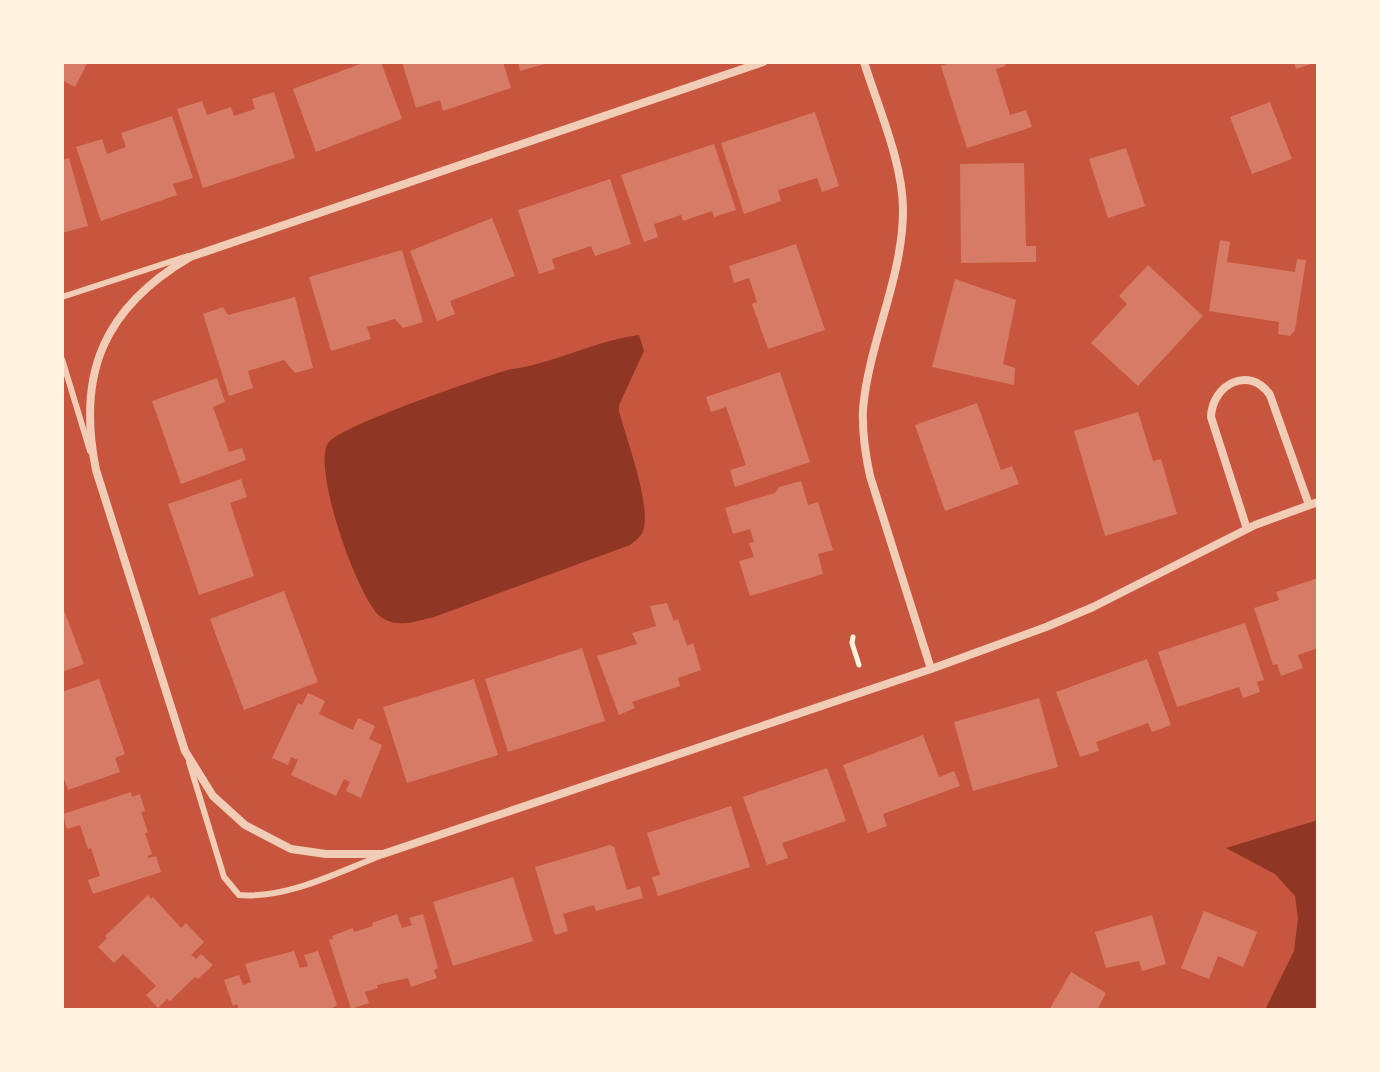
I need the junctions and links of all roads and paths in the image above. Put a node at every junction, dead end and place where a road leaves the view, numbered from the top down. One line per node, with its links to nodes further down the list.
1 (763, 62): 3 (street)
2 (864, 62): 11 (street)
3 (208, 249): 4 (lane); 6 (street)
4 (62, 297)
5 (62, 359): 6 (lane)
6 (96, 470): 12 (street)
7 (1314, 504): 8 (street); 8 (street)
8 (1247, 529): 11 (street)
9 (853, 637): 10 (path)
10 (859, 665)
11 (931, 669): 13 (street)
12 (185, 751): 13 (street); 13 (lane)
13 (383, 854)

